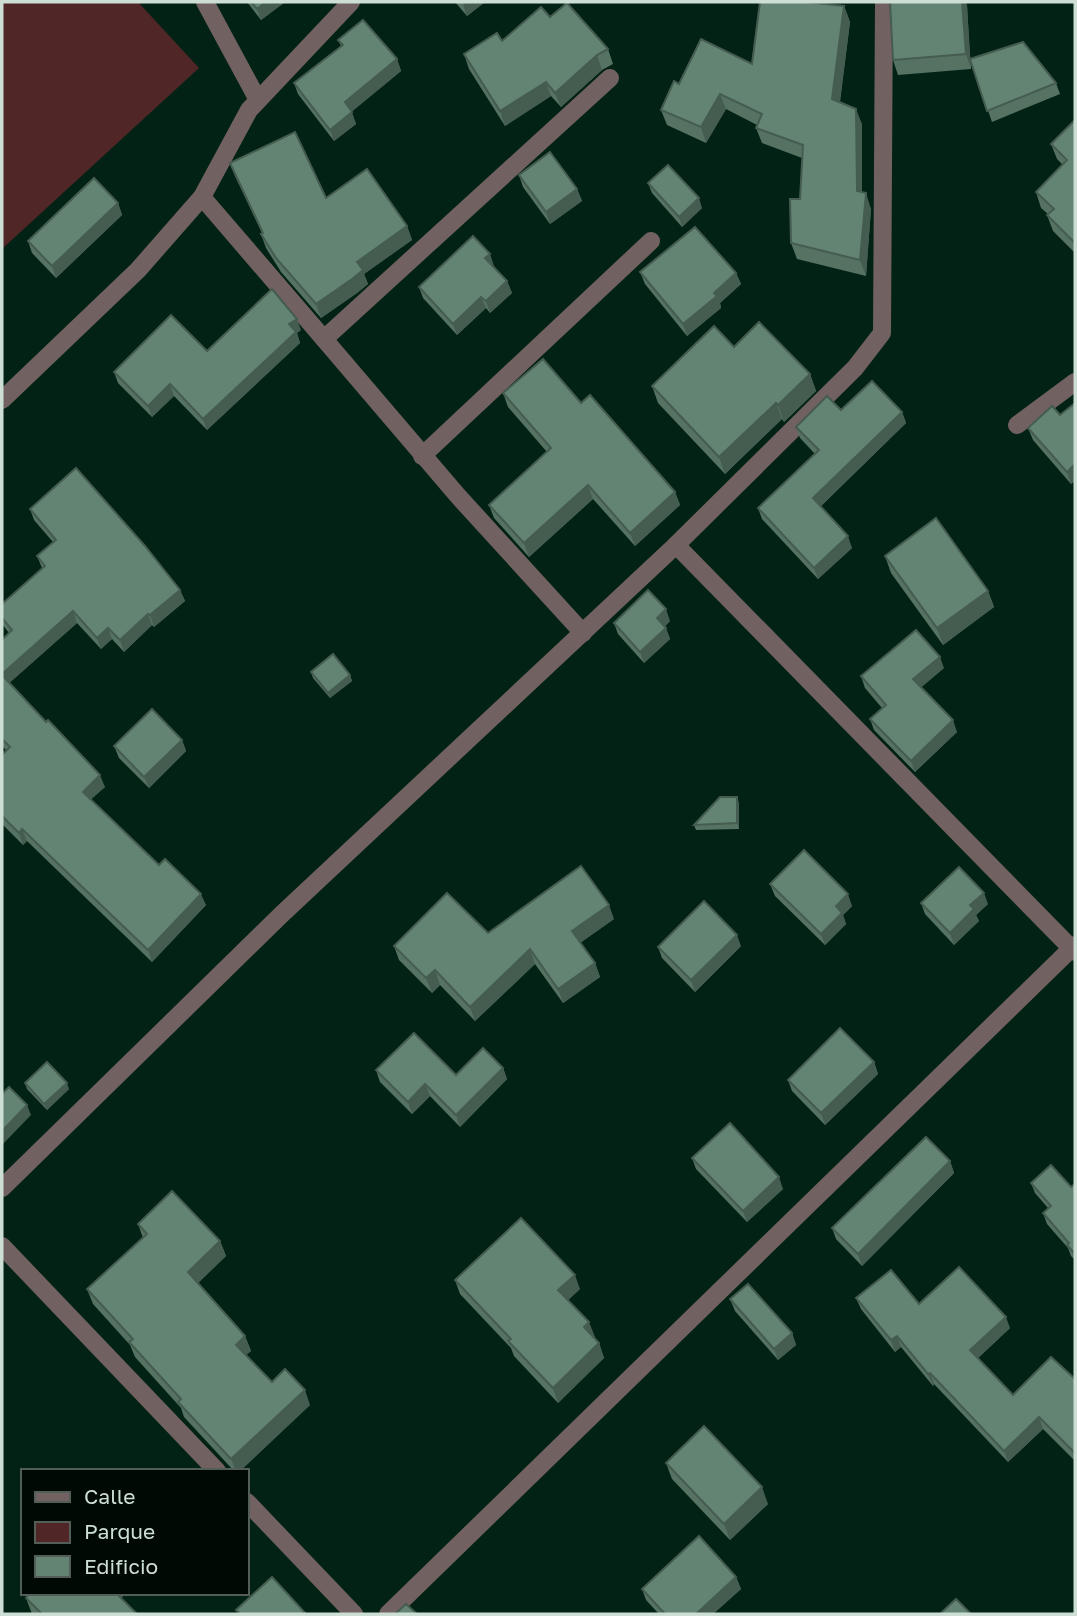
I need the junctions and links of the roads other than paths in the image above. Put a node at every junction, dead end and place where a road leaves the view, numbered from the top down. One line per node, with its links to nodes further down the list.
1 (205, 2): 5 (street)
2 (351, 2): 5 (street)
3 (884, 2): 13 (street)
4 (610, 78): 8 (street)
5 (258, 100): 6 (street)
6 (202, 197): 8 (street); 10 (street)
7 (651, 241): 12 (street)
8 (324, 339): 12 (street)
9 (1075, 382): 11 (street)
10 (2, 400)
11 (1017, 425)
12 (422, 456): 14 (street)
13 (676, 545): 14 (street); 15 (street)
14 (583, 633): 16 (street)
15 (1074, 948): 21 (street)
16 (2, 1188)
17 (2, 1246): 18 (street)
18 (215, 1469)
19 (248, 1503): 20 (street)
20 (354, 1614)
21 (388, 1614)

